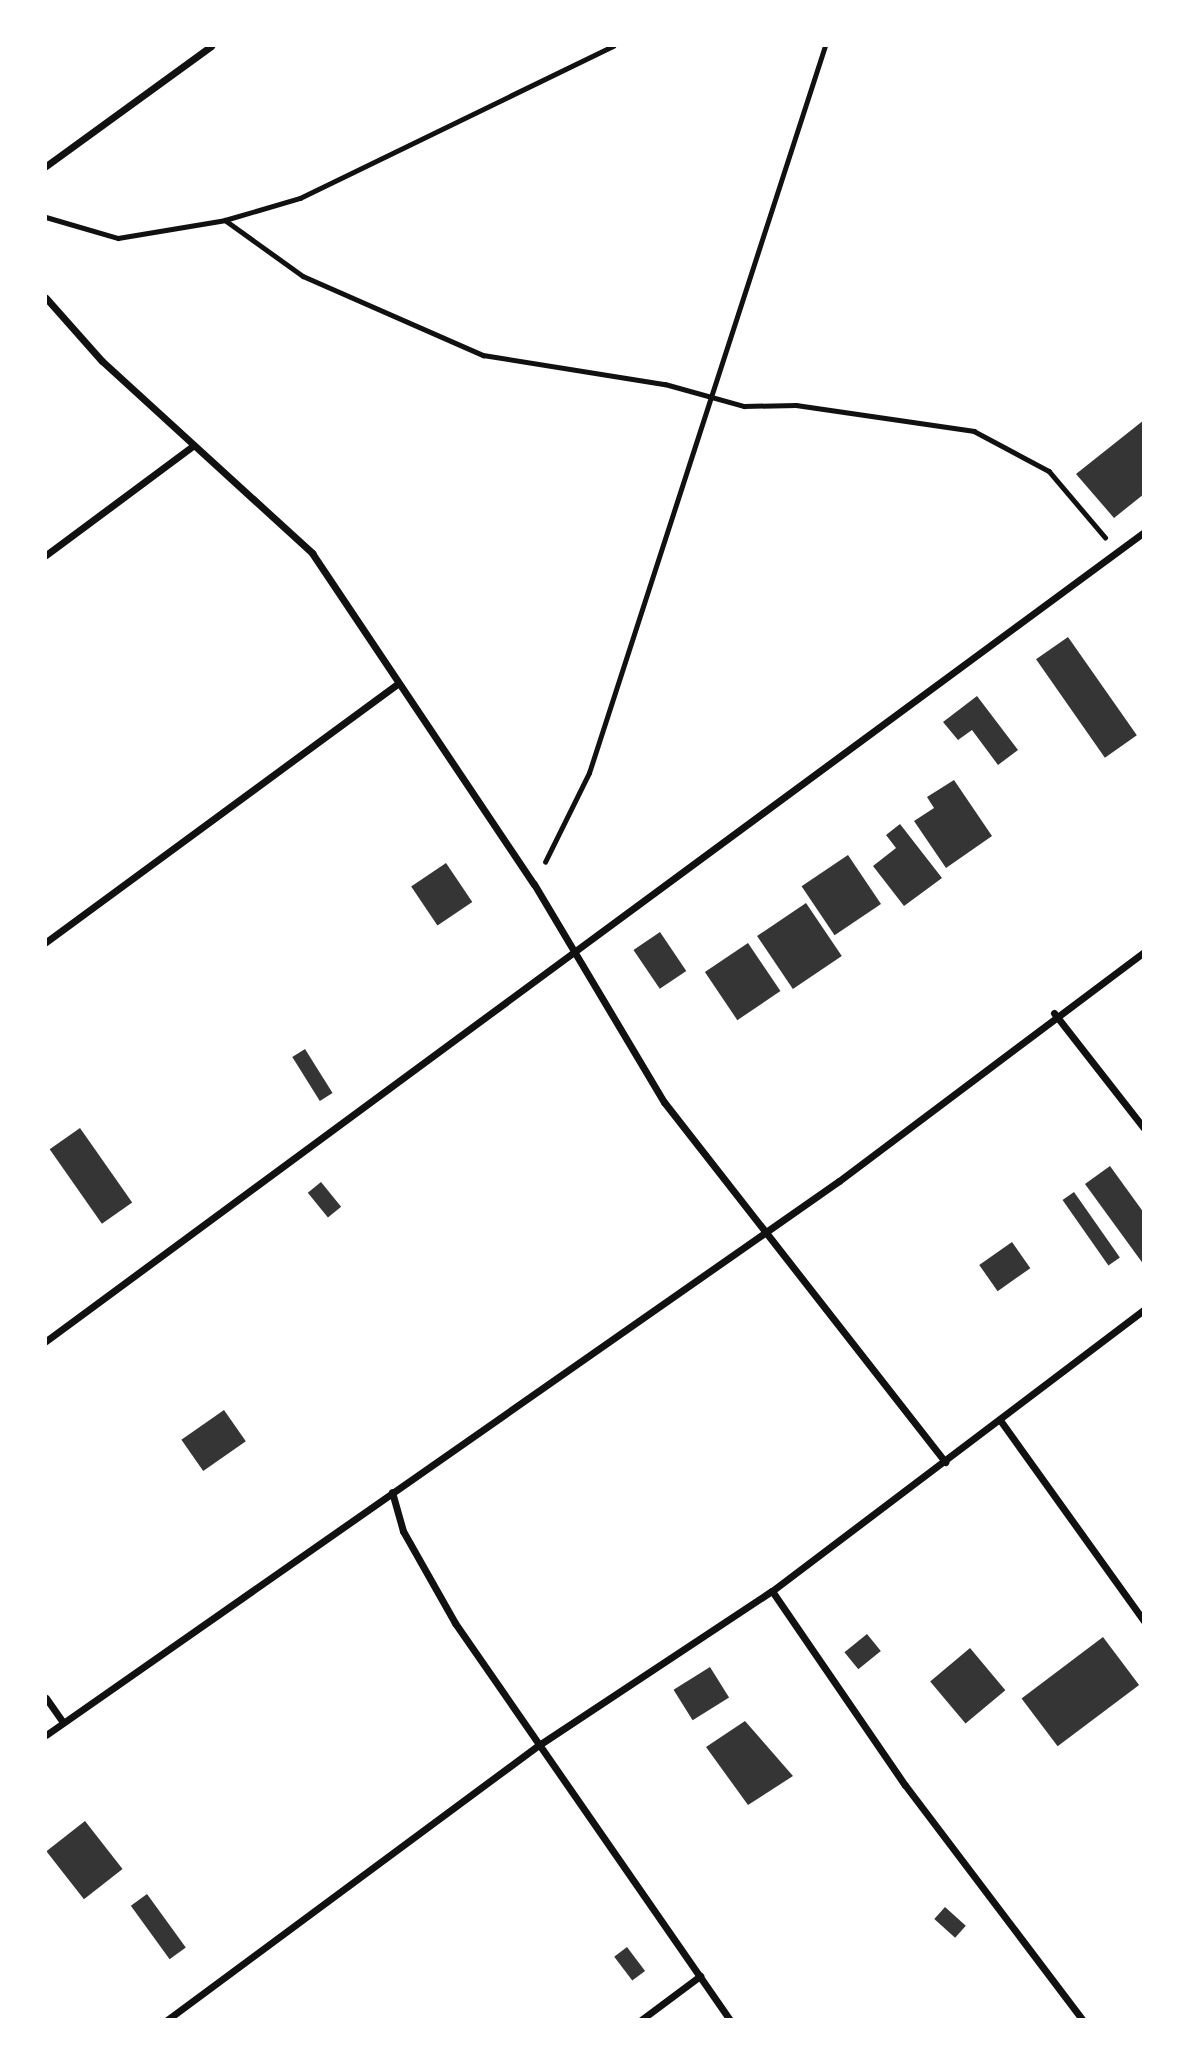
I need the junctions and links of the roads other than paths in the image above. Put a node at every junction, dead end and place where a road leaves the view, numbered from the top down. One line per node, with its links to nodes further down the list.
1 (211, 46): 2 (street)
2 (46, 166)
3 (46, 298): 4 (street)
4 (194, 445): 6 (street); 7 (street)
5 (1143, 532): 10 (street)
6 (46, 555)
7 (396, 685): 8 (street); 10 (street)
8 (46, 942)
9 (1143, 952): 11 (street)
10 (573, 955): 13 (street); 15 (street)
11 (1054, 1013): 12 (street); 13 (street)
12 (1143, 1128)
13 (763, 1233): 17 (street); 18 (street)
14 (1143, 1310): 16 (street)
15 (46, 1341)
16 (999, 1420): 17 (street); 20 (street)
17 (945, 1462): 19 (street)
18 (392, 1492): 22 (street); 24 (street)
19 (772, 1591): 24 (street); 29 (street)
20 (1143, 1621)
21 (46, 1698): 22 (street)
22 (63, 1722): 23 (street)
23 (46, 1735)
24 (539, 1745): 25 (street); 26 (street)
25 (700, 1976): 27 (street); 28 (street)
26 (167, 2020)
27 (641, 2020)
28 (730, 2020)
29 (1083, 2020)

